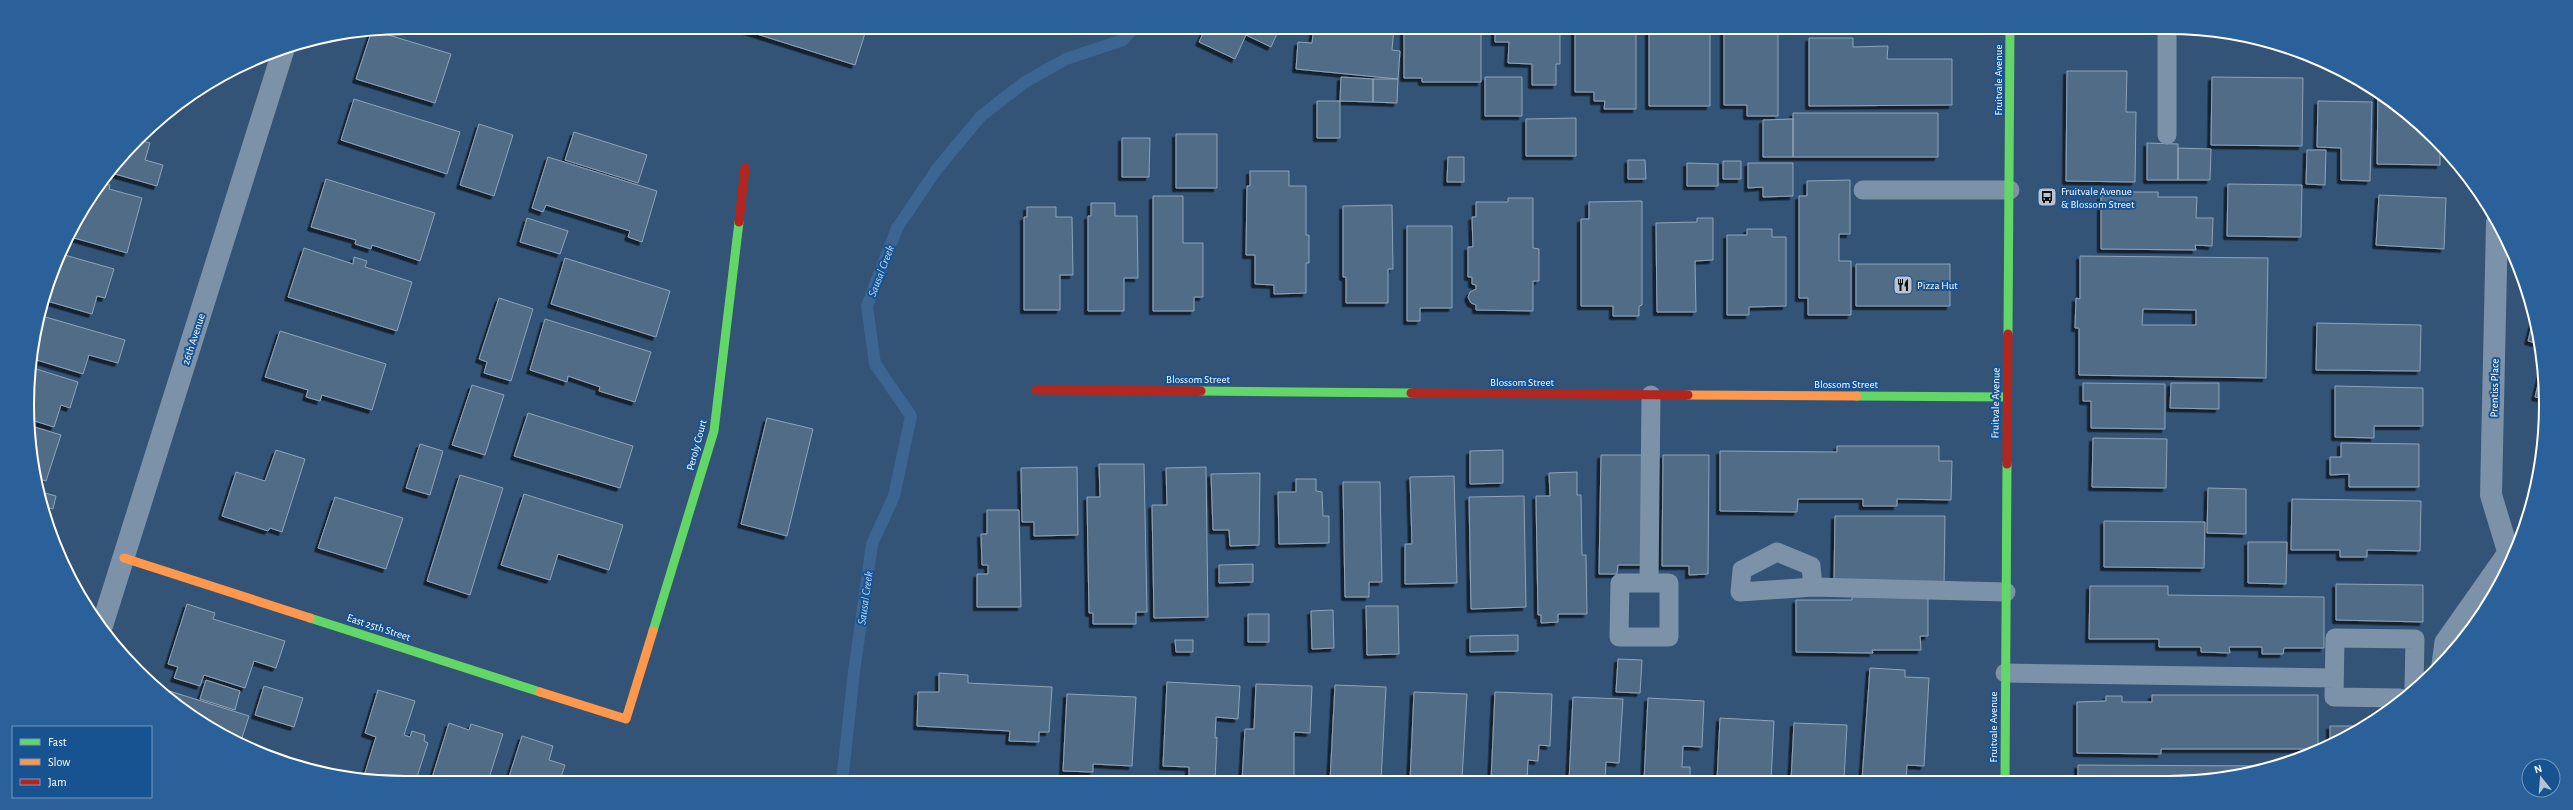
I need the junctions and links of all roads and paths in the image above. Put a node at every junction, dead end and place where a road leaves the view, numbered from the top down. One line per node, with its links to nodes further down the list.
1 (2010, 34): 7 (street, Fruitvale Avenue)
2 (2167, 34): 4 (lane)
3 (282, 56): 14 (street, 26th Avenue)
4 (2168, 134)
5 (745, 168): 24 (street, Peroly Court)
6 (1863, 190): 7 (lane)
7 (2010, 190): 11 (street, Fruitvale Avenue)
8 (2497, 234): 12 (street, Prentiss Place)
9 (1036, 390): 10 (street, Blossom Street)
10 (1651, 395): 11 (street, Blossom Street); 15 (lane)
11 (2007, 397): 17 (street, Fruitvale Avenue)
12 (2510, 550)
13 (2508, 554): 19 (lane)
14 (124, 558): 18 (street, 26th Avenue); 24 (street, East 25th Street)
15 (1649, 583)
16 (1813, 587): 17 (lane)
17 (2006, 592): 20 (street, Fruitvale Avenue)
18 (104, 621)
19 (2442, 655)
20 (2005, 673): 21 (lane); 25 (street, Fruitvale Avenue)
21 (2334, 678): 22 (lane); 23 (lane)
22 (2414, 683)
23 (2395, 698)
24 (626, 719)
25 (2005, 776)

